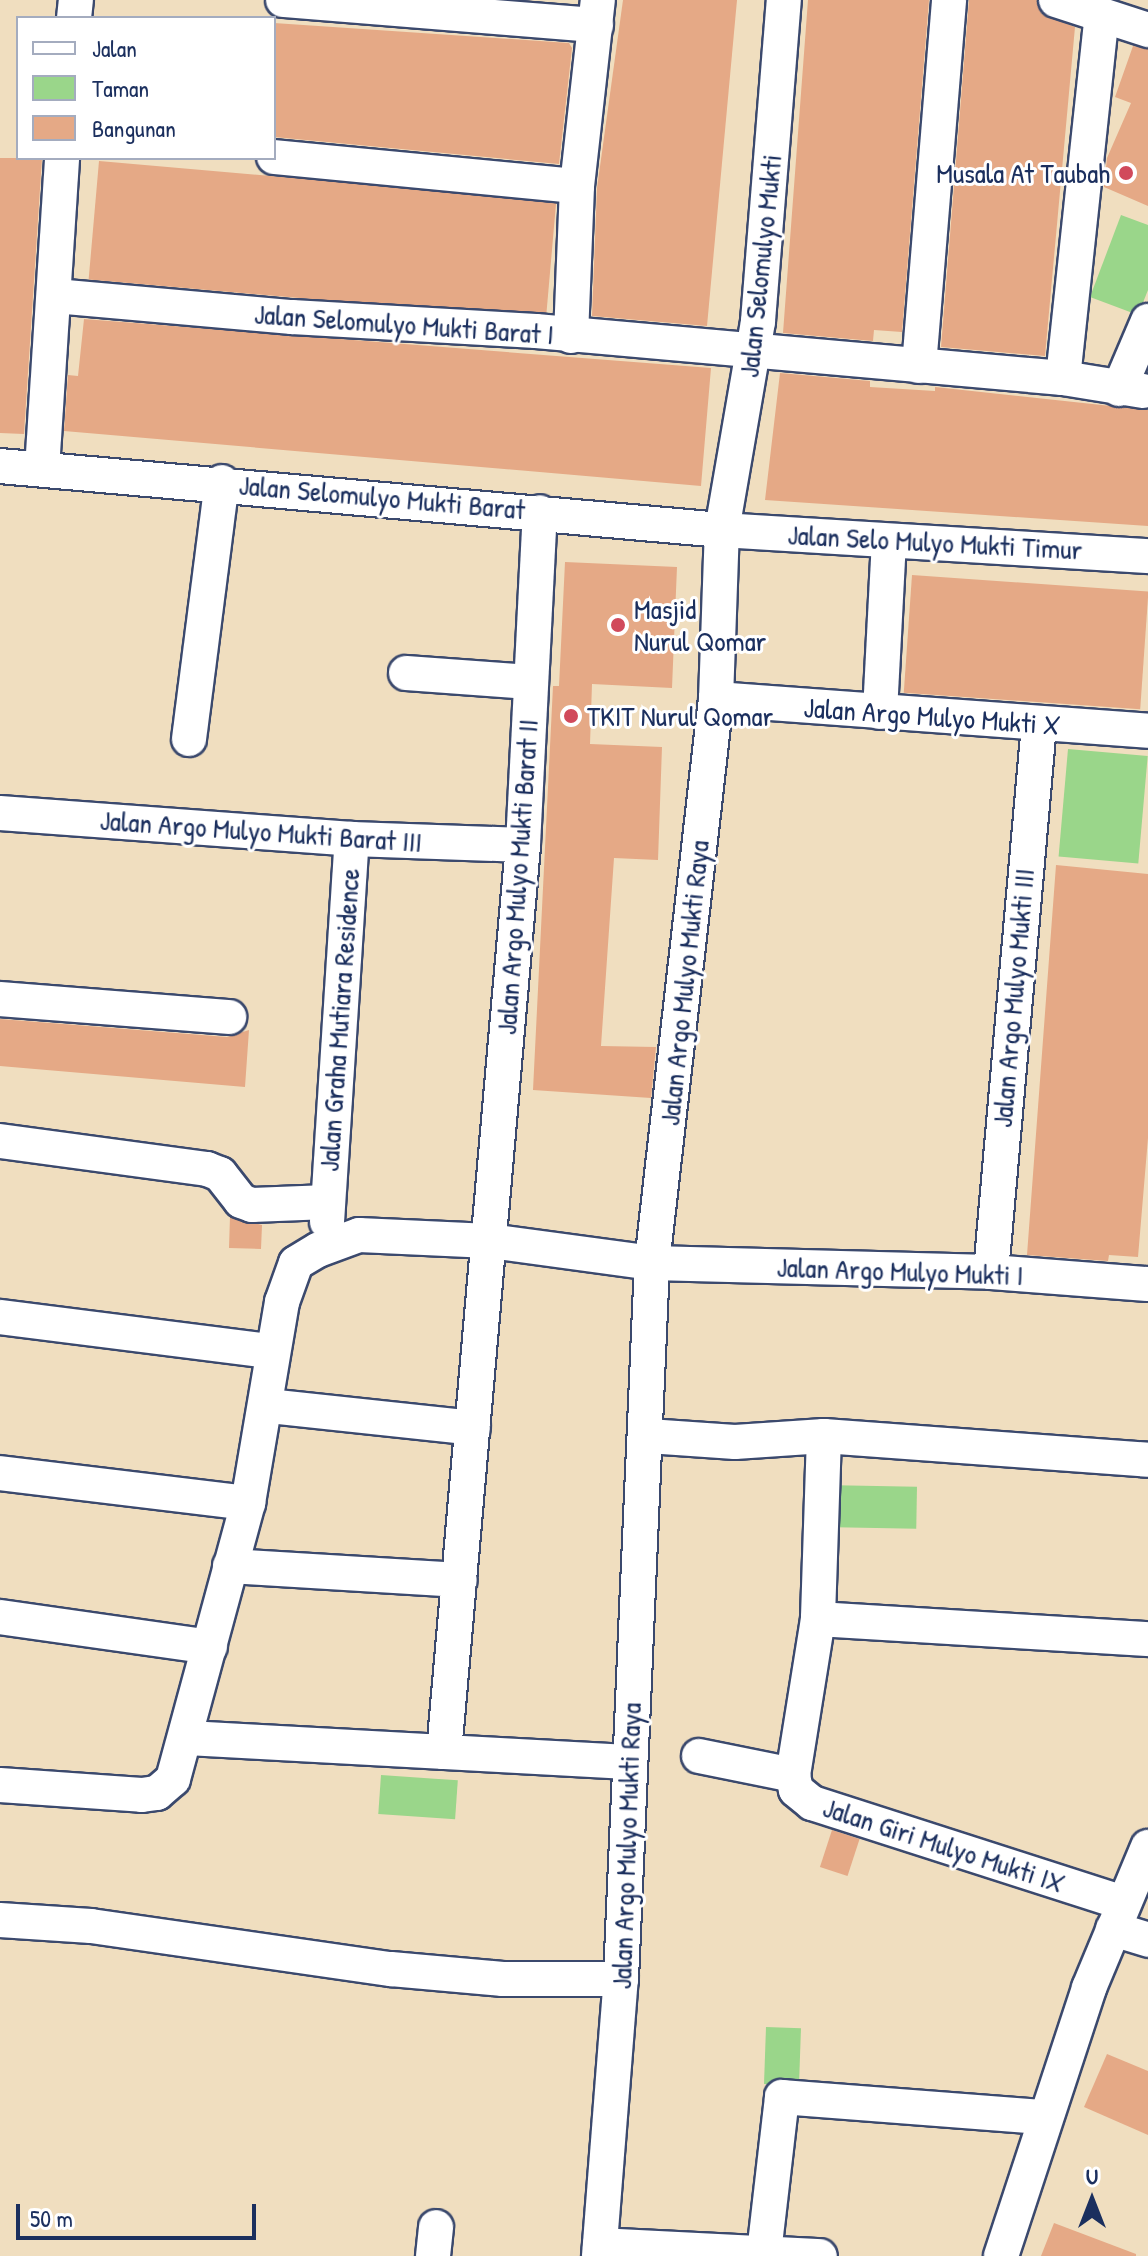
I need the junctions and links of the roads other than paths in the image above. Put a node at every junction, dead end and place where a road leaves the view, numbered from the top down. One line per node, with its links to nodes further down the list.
1 (283, 0): 5 (street)
2 (784, 0): 14 (street, Jalan Selomulyo Mukti)
3 (949, 0): 15 (street)
4 (1056, 0): 6 (street)
5 (597, 12): 10 (street)
6 (1102, 15): 7 (street); 16 (street)
7 (1148, 30)
8 (276, 157): 10 (street)
9 (62, 160): 11 (street)
10 (577, 186): 13 (street)
11 (55, 296): 13 (street, Jalan Selomulyo Mukti Barat I); 18 (street)
12 (1148, 321): 16 (street, Jalan Selomulyo Mukti Barat I)
13 (571, 336): 14 (street, Jalan Selomulyo Mukti Barat I)
14 (754, 353): 15 (street, Jalan Selomulyo Mukti Barat I); 21 (street, Jalan Selomulyo Mukti)
15 (919, 366): 16 (street, Jalan Selomulyo Mukti Barat I)
16 (1063, 378)
17 (0, 466): 18 (street, Jalan Selomulyo Mukti Barat)
18 (42, 469): 19 (street, Jalan Selomulyo Mukti Barat)
19 (222, 482): 20 (street, Jalan Selomulyo Mukti Barat); 30 (street)
20 (540, 512): 21 (street, Jalan Selomulyo Mukti Barat); 25 (street, Jalan Argo Mulyo Mukti Barat II)
21 (722, 530): 22 (street, Jalan Selo Mulyo Mukti Timur); 26 (street, Jalan Argo Mulyo Mukti Raya)
22 (889, 542): 23 (street, Jalan Selo Mulyo Mukti Timur); 27 (street)
23 (1148, 556)
24 (406, 673): 25 (street)
25 (530, 682): 33 (street, Jalan Argo Mulyo Mukti Barat II)
26 (716, 699): 27 (street, Jalan Argo Mulyo Mukti X); 38 (street, Jalan Argo Mulyo Mukti Raya)
27 (880, 712): 28 (street, Jalan Argo Mulyo Mukti X)
28 (1039, 724): 29 (street, Jalan Argo Mulyo Mukti X); 39 (street, Jalan Argo Mulyo Mukti III)
29 (1148, 731)
30 (189, 739)
31 (0, 813): 32 (street, Jalan Argo Mulyo Mukti Barat III)
32 (352, 839): 33 (street, Jalan Argo Mulyo Mukti Barat III); 36 (street, Jalan Graha Mutiara Residence)
33 (523, 845): 37 (street, Jalan Argo Mulyo Mukti Barat II)
34 (0, 999): 35 (street)
35 (229, 1017)
36 (0, 1141)
37 (490, 1241): 38 (street, Jalan Argo Mulyo Mukti I); 42 (street, Jalan Argo Mulyo Mukti I); 44 (street, Jalan Argo Mulyo Mukti Barat II)
38 (652, 1263): 39 (street, Jalan Argo Mulyo Mukti I); 45 (street, Jalan Argo Mulyo Mukti Raya)
39 (991, 1272): 40 (street, Jalan Argo Mulyo Mukti I)
40 (1148, 1284)
41 (0, 1317): 42 (street)
42 (271, 1351): 43 (street, Jalan Argo Mulyo Mukti I)
43 (268, 1406): 44 (street); 49 (street, Jalan Argo Mulyo Mukti I)
44 (473, 1428): 51 (street, Jalan Argo Mulyo Mukti Barat II)
45 (648, 1436): 46 (street); 59 (street, Jalan Argo Mulyo Mukti Raya)
46 (824, 1436): 47 (street); 53 (street, Jalan Giri Mulyo Mukti IX)
47 (1148, 1460)
48 (0, 1473): 49 (street)
49 (248, 1503): 50 (street, Jalan Argo Mulyo Mukti I)
50 (230, 1566): 51 (street); 55 (street, Jalan Argo Mulyo Mukti I)
51 (460, 1580): 57 (street, Jalan Argo Mulyo Mukti Barat II)
52 (0, 1617): 55 (street)
53 (818, 1619): 54 (street); 60 (street, Jalan Giri Mulyo Mukti IX)
54 (1148, 1639)
55 (210, 1647): 56 (street, Jalan Argo Mulyo Mukti I)
56 (186, 1738): 57 (street); 61 (street, Jalan Argo Mulyo Mukti I)
57 (444, 1752): 59 (street)
58 (699, 1756): 60 (street)
59 (629, 1762): 66 (street, Jalan Argo Mulyo Mukti Raya)
60 (793, 1775): 63 (street, Jalan Giri Mulyo Mukti IX)
61 (0, 1785)
62 (1148, 1847): 63 (street)
63 (1118, 1916): 65 (street, Jalan Giri Mulyo Mukti IX); 67 (street)
64 (0, 1920): 66 (street)
65 (1148, 1940)
66 (621, 1979): 68 (street, Jalan Argo Mulyo Mukti Raya)
67 (1044, 2117): 69 (street); 71 (street)
68 (600, 2250): 69 (street)
69 (764, 2253): 70 (street)
70 (820, 2256)
71 (1001, 2256)

